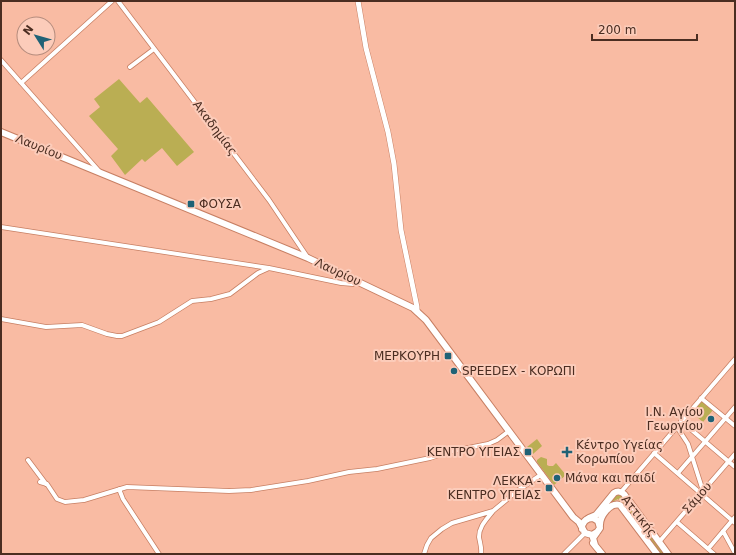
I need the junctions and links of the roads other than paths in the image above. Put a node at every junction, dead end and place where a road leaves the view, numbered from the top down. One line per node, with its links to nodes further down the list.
1 (112, 1): 7 (street)
2 (118, 1): 4 (street, Ακαδημίας)
3 (358, 1): 14 (street)
4 (154, 49): 6 (street); 11 (street, Ακαδημίας)
5 (1, 60): 7 (street)
6 (130, 67)
7 (21, 83): 9 (street)
8 (1, 132): 9 (main road, Λαυρίου)
9 (100, 172): 11 (main road, Λαυρίου)
10 (1, 227): 12 (street)
11 (308, 258): 13 (main road, Λαυρίου)
12 (269, 268): 13 (street); 15 (street)
13 (359, 281): 14 (main road, Λαυρίου)
14 (417, 312): 23 (main road, Λαυρίου)
15 (1, 319)
16 (735, 359): 17 (street)
17 (702, 398): 19 (street); 20 (street)
18 (735, 407): 19 (street)
19 (725, 418): 21 (street); 24 (street)
20 (681, 421): 22 (street); 24 (street)
21 (735, 426)
22 (677, 427): 25 (street); 27 (street)
23 (509, 431): 32 (main road, Λαυρίου); 35 (street)
24 (705, 441): 27 (street); 29 (street)
25 (654, 453): 31 (street); 36 (street)
26 (735, 454): 29 (street, Σάμου)
27 (692, 456): 31 (street); 37 (street)
28 (28, 460): 34 (street)
29 (729, 461): 30 (street); 37 (street, Σάμου)
30 (735, 467)
31 (678, 473): 37 (street)
32 (542, 474): 38 (street); 39 (main road, Λαυρίου)
33 (40, 482): 34 (street)
34 (47, 484): 35 (street)
35 (119, 489): 51 (street)
36 (621, 492): 40 (main road, Αττικής); 47 (main road, Αττικής)
37 (702, 492): 41 (street); 42 (street, Σάμου)
38 (493, 511): 52 (street); 53 (street)
39 (571, 514): 40 (main road); 46 (main road, Λαυρίου)
40 (588, 519): 43 (main road); 46 (main road)
41 (734, 520): 44 (street)
42 (677, 522): 47 (street, Σάμου); 49 (street)
43 (600, 525): 45 (main road); 56 (main road, Αττικής)
44 (723, 531): 49 (street); 50 (street)
45 (598, 532): 46 (main road); 48 (main road)
46 (585, 533): 48 (main road, Λαυρίου); 54 (street)
47 (659, 542): 57 (main road, Αττικής)
48 (595, 545): 55 (main road, Λαυρίου)
49 (708, 549): 58 (street)
50 (735, 553)
51 (159, 554)
52 (424, 554)
53 (481, 554)
54 (564, 554)
55 (602, 554)
56 (657, 554)
57 (668, 554)
58 (714, 554)

